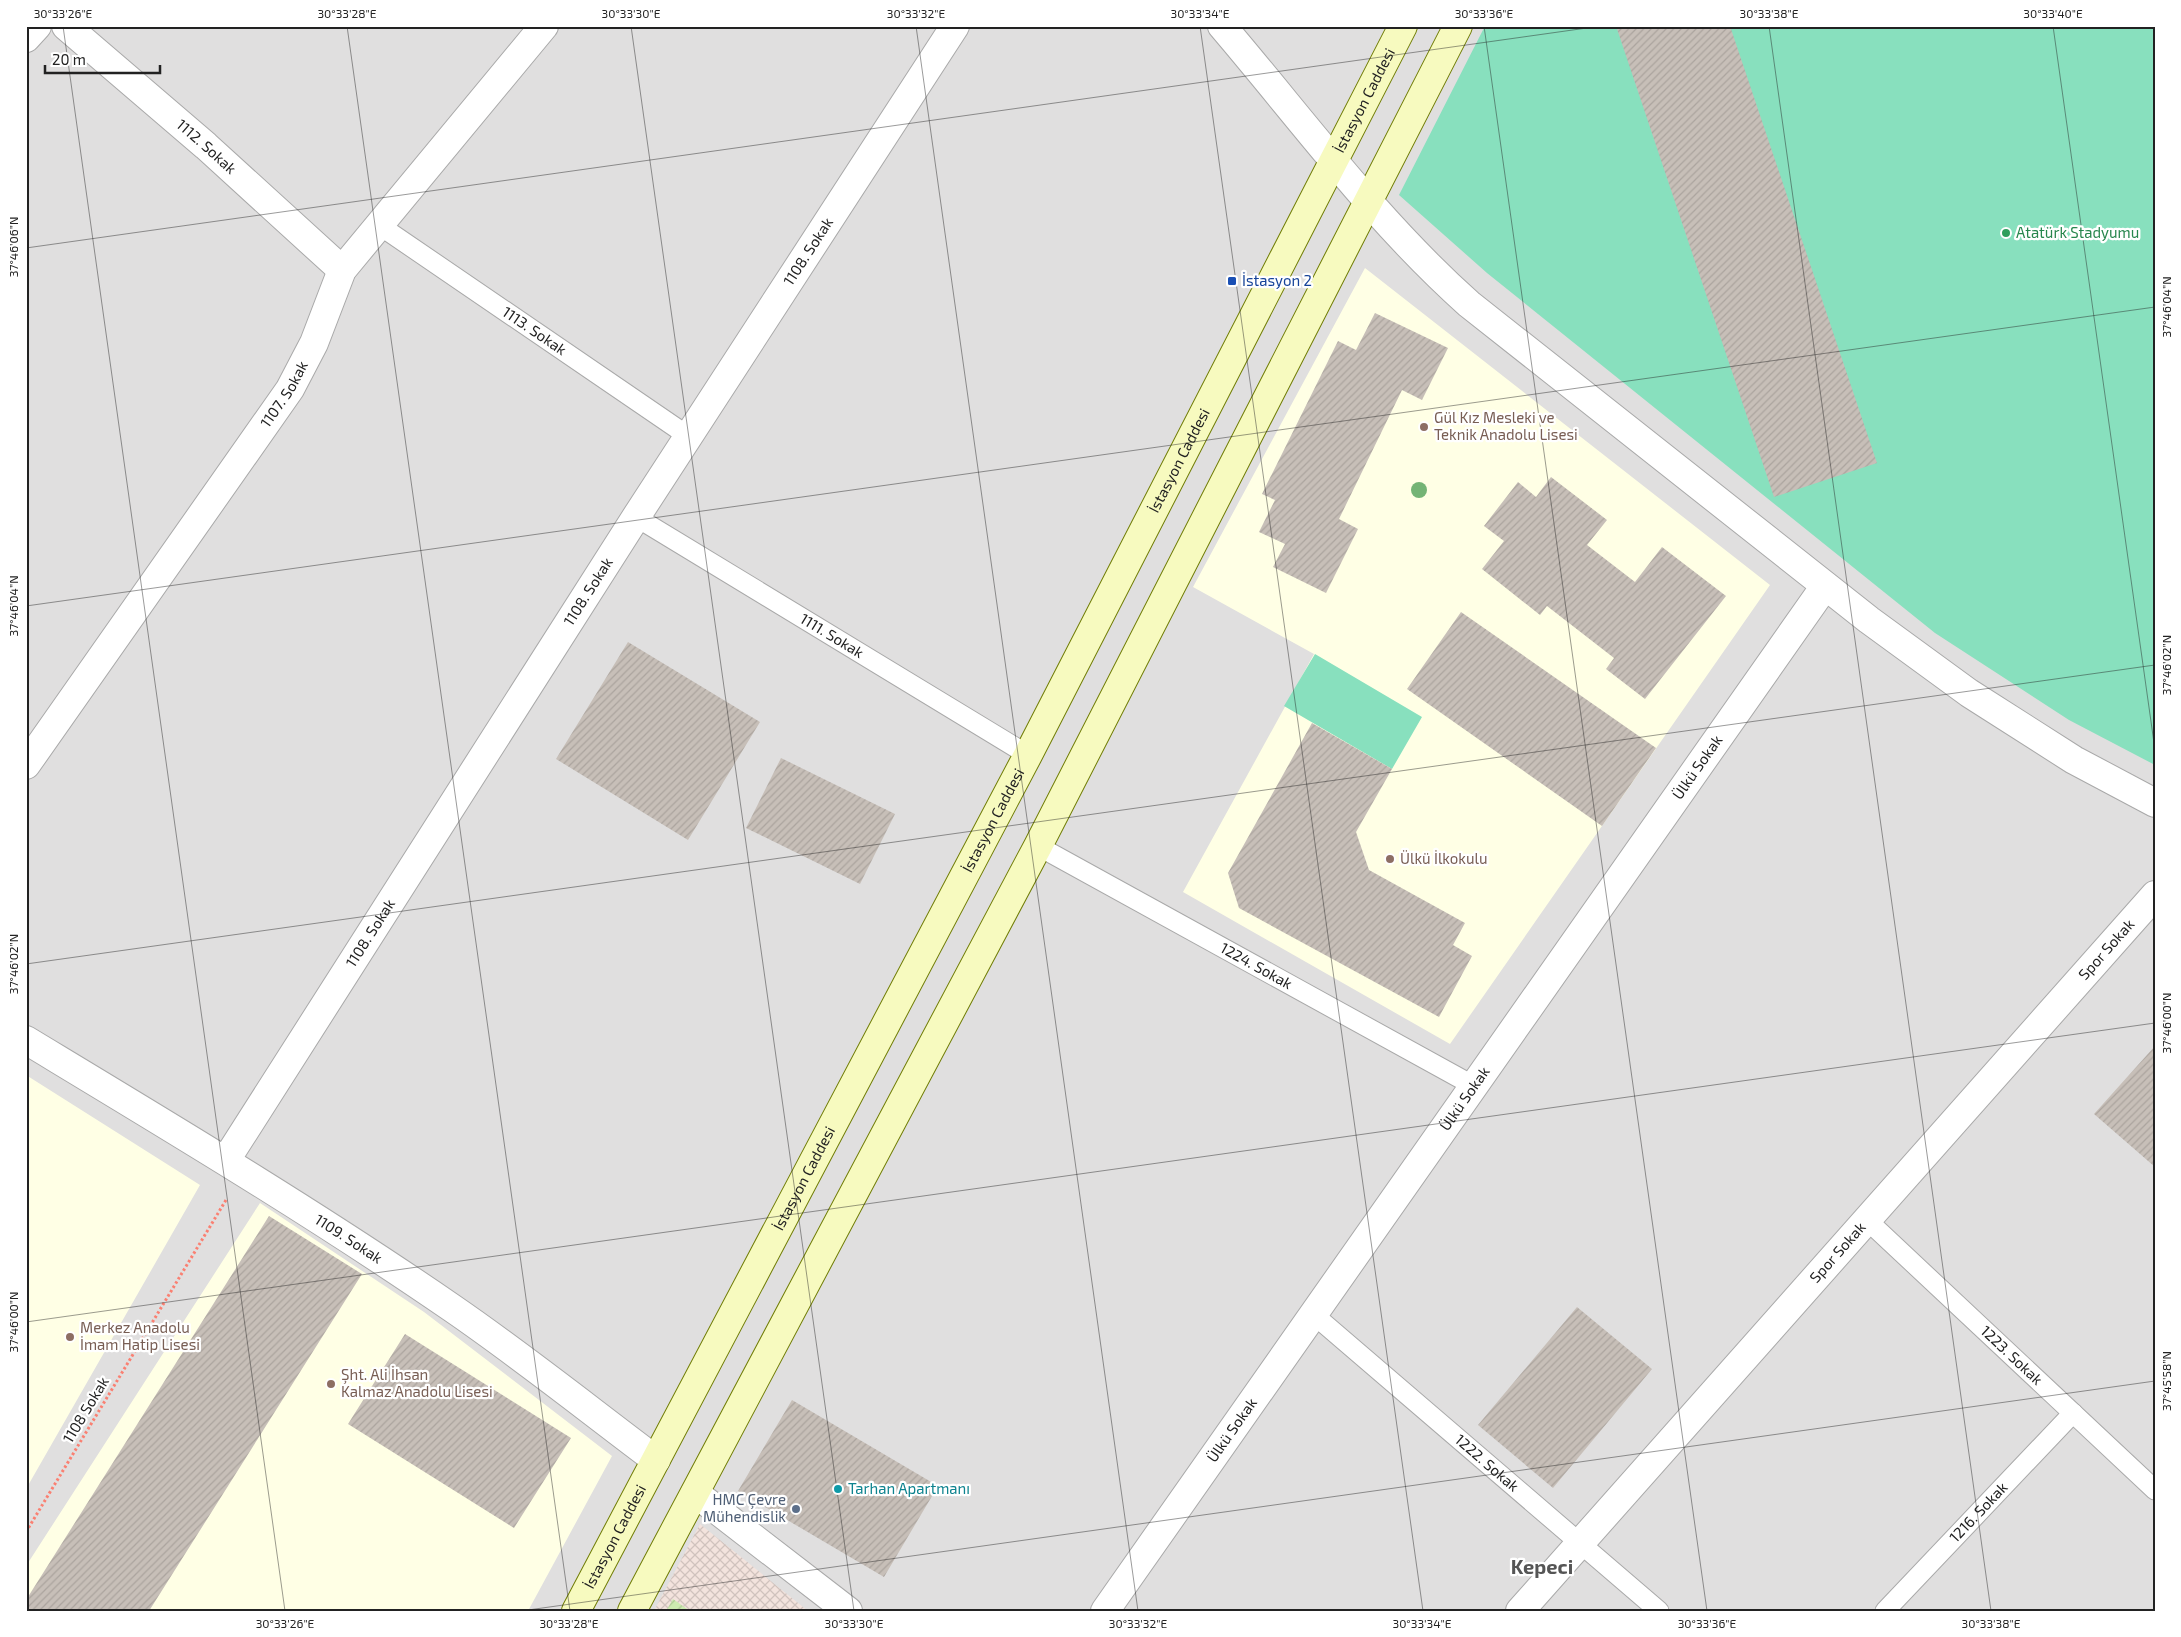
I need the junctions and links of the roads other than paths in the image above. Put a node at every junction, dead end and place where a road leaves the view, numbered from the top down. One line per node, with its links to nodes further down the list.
1 (37, 26): 8 (street)
2 (66, 26): 12 (street, 1112. Sokak)
3 (544, 26): 11 (street, 1107. Sokak)
4 (956, 26): 13 (street, 1108. Sokak)
5 (1222, 26): 9 (street)
6 (1403, 26): 9 (main road, İstasyon Caddesi)
7 (1458, 26): 10 (main road)
8 (26, 38)
9 (1334, 162): 10 (street); 16 (main road, İstasyon Caddesi)
10 (1368, 204): 15 (street); 19 (main road)
11 (379, 225): 12 (street, 1107. Sokak); 13 (lane, 1113. Sokak)
12 (342, 270): 17 (street, 1107. Sokak)
13 (688, 436): 14 (street, 1108. Sokak)
14 (636, 517): 16 (lane, 1111. Sokak); 23 (street, 1108. Sokak)
15 (1825, 586): 18 (street); 22 (street, Ülkü Sokak)
16 (1028, 755): 27 (main road, İstasyon Caddesi)
17 (26, 766)
18 (2155, 803)
19 (1038, 846): 22 (lane, 1224. Sokak); 29 (main road)
20 (2155, 895): 24 (street, Spor Sokak)
21 (26, 1040): 23 (street, 1109. Sokak)
22 (1474, 1086): 25 (street, Ülkü Sokak)
23 (234, 1166): 27 (street, 1109. Sokak)
24 (1867, 1220): 26 (lane, 1223. Sokak); 30 (street, Spor Sokak)
25 (1313, 1314): 30 (lane, 1222. Sokak); 34 (street, Ülkü Sokak)
26 (2073, 1413): 28 (lane, 1223. Sokak); 37 (lane, 1216. Sokak)
27 (656, 1460): 31 (main road, İstasyon Caddesi)
28 (2155, 1490)
29 (696, 1493): 32 (main road); 33 (street)
30 (1580, 1543): 35 (street, Spor Sokak); 36 (lane, 1222. Sokak)
31 (576, 1611)
32 (632, 1611)
33 (848, 1611)
34 (1105, 1611)
35 (1520, 1611)
36 (1659, 1611)
37 (1885, 1611)

